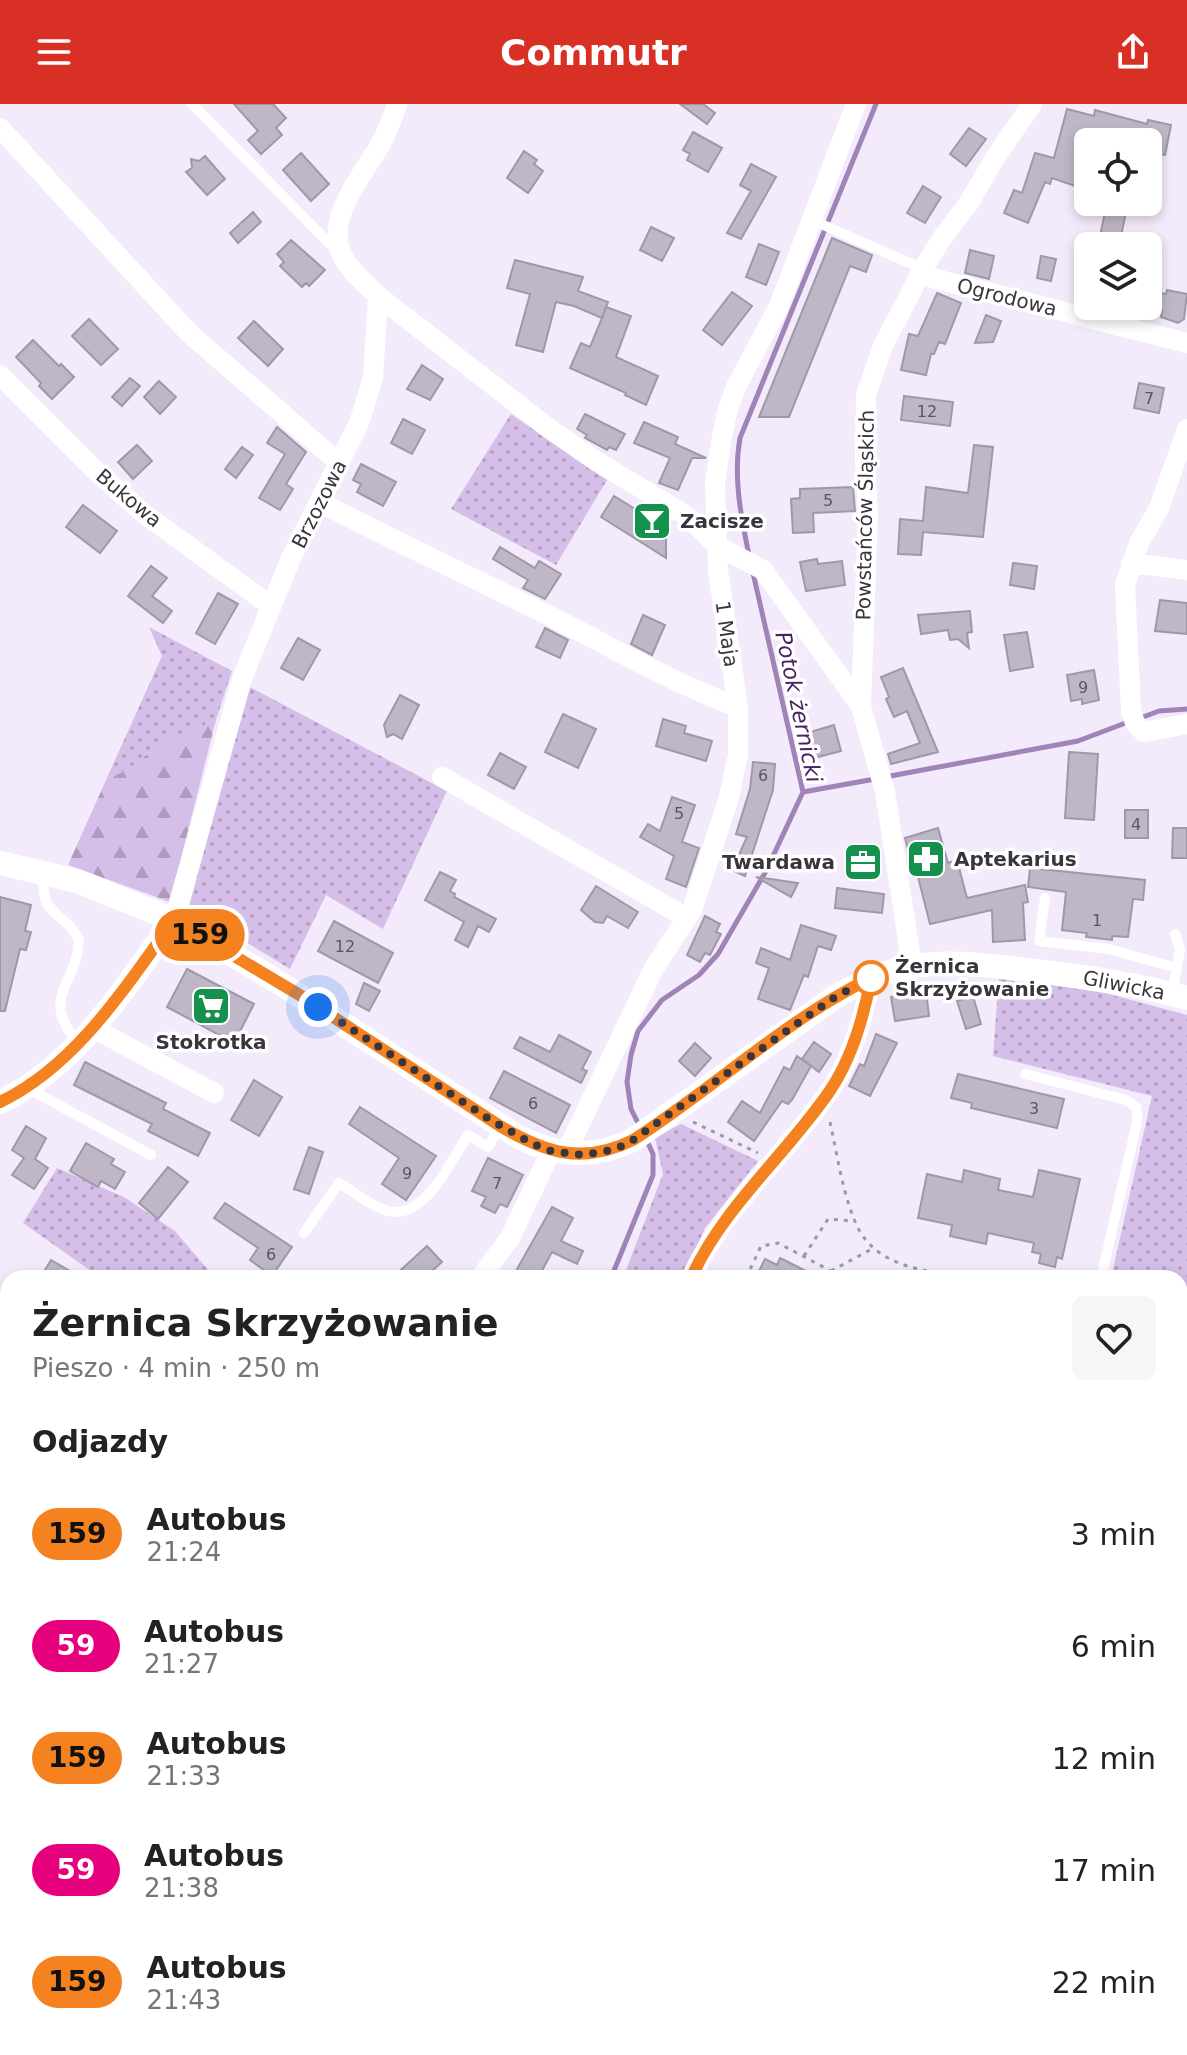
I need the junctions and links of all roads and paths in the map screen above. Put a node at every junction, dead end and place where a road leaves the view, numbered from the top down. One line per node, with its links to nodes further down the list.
1 (192, 104): 7 (lane)
2 (397, 104): 7 (street)
3 (856, 104): 6 (street, 1 Maja)
4 (1032, 104): 8 (street, Powstańców Śląskich)
5 (0, 128): 13 (street)
6 (815, 222): 8 (lane); 15 (street, 1 Maja)
7 (343, 257): 9 (street)
8 (921, 272): 10 (street, Ogrodowa); 19 (street, Powstańców Śląskich)
9 (378, 296): 13 (street, Brzozowa); 15 (street)
10 (1187, 343)
11 (0, 375): 18 (street, Bukowa)
12 (1187, 429): 16 (street)
13 (339, 463): 14 (street, Brzozowa)
14 (319, 502): 18 (street, Brzozowa); 20 (street)
15 (718, 546): 19 (street); 20 (street, 1 Maja)
16 (1131, 563): 17 (street); 21 (street)
17 (1187, 570)
18 (271, 606): 27 (street, Brzozowa)
19 (861, 706): 29 (street, Powstańców Śląskich)
20 (738, 707): 26 (street, 1 Maja)
21 (1187, 724)
22 (442, 777): 26 (street)
23 (0, 863): 24 (street)
24 (42, 873): 27 (street); 33 (lane)
25 (1045, 898): 30 (lane)
26 (687, 918): 40 (street, 1 Maja)
27 (174, 920): 33 (street); 39 (street)
28 (1175, 934): 30 (lane)
29 (912, 966): 31 (street, Gliwicka); 32 (street, Gliwicka)
30 (1177, 968): 32 (lane)
31 (871, 978): 37 (street); 38 (street, Gliwicka)
32 (1179, 996)
33 (84, 1035): 35 (street); 36 (street)
34 (1025, 1074): 53 (lane)
35 (10, 1093): 41 (lane)
36 (214, 1093)
37 (824, 1099): 42 (street); 43 (path)
38 (665, 1119): 40 (street, Gliwicka); 42 (path)
39 (500, 1126): 40 (street); 44 (lane)
40 (559, 1152): 47 (street, 1 Maja)
41 (151, 1155)
42 (772, 1161): 48 (street)
43 (854, 1221): 45 (path); 46 (path)
44 (304, 1233)
45 (872, 1250): 51 (path); 52 (path)
46 (804, 1256): 49 (path); 50 (path)
47 (486, 1270)
48 (695, 1270)
49 (750, 1270)
50 (829, 1270)
51 (833, 1270)
52 (938, 1270)
53 (1103, 1270)

